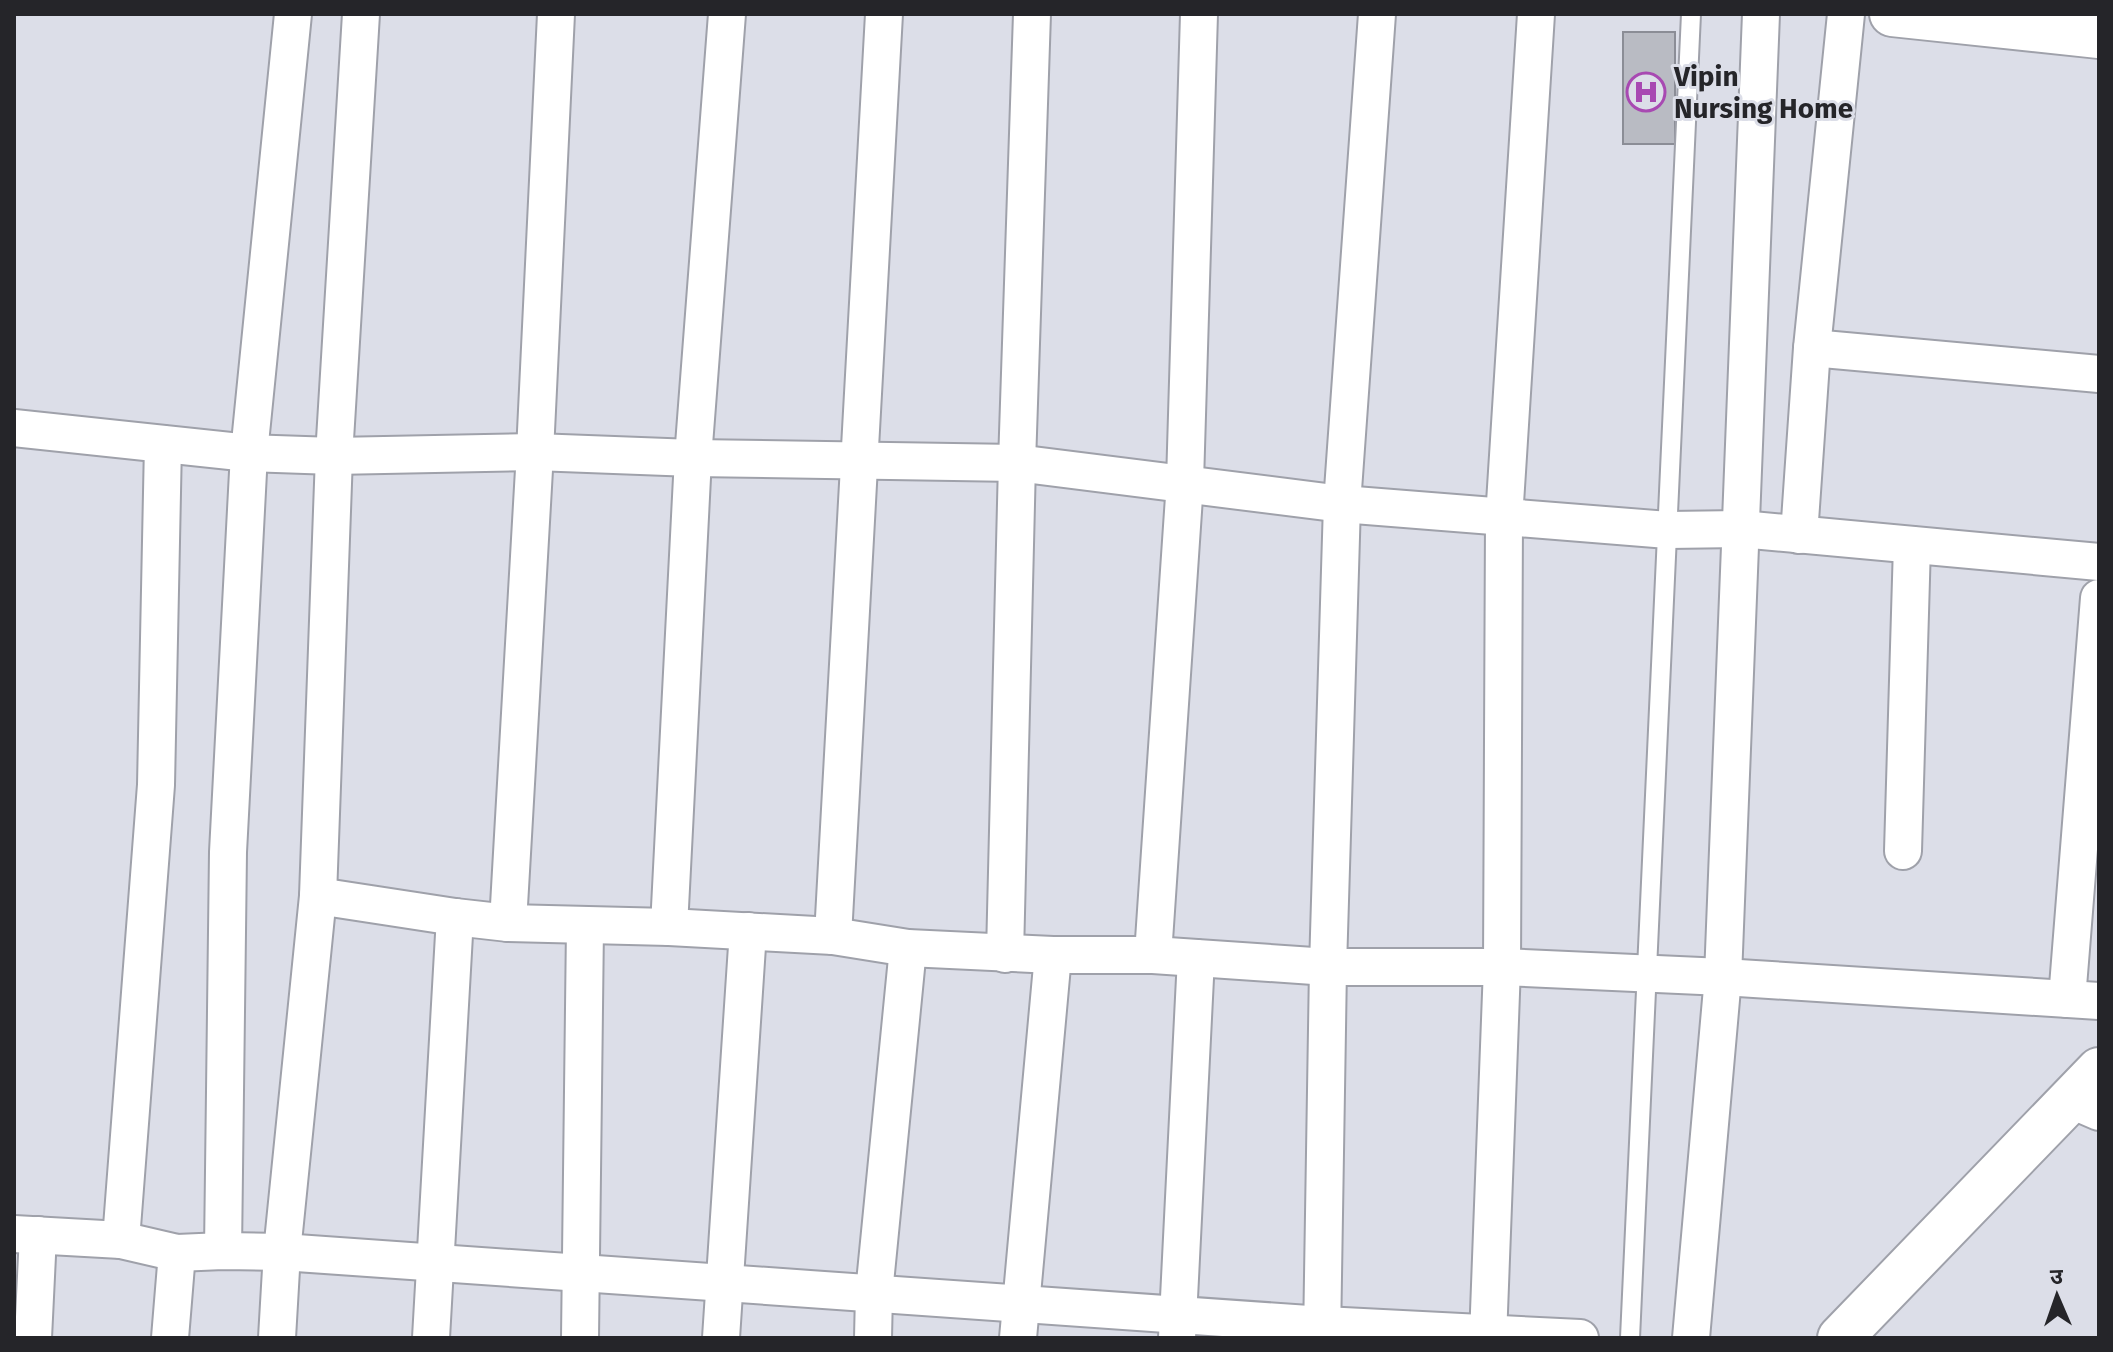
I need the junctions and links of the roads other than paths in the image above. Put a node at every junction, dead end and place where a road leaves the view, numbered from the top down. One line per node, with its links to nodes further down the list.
1 (293, 14): 20 (street)
2 (361, 14): 21 (street)
3 (556, 14): 19 (street)
4 (727, 14): 22 (street)
5 (884, 14): 23 (street)
6 (1032, 14): 24 (street)
7 (1199, 14): 25 (street)
8 (1377, 14): 26 (street)
9 (1536, 14): 27 (street)
10 (1691, 14): 29 (lane)
11 (1761, 14): 28 (street)
12 (1846, 14): 15 (street)
13 (1892, 14): 14 (street)
14 (2099, 36)
15 (1812, 348): 16 (street); 30 (street)
16 (2099, 374)
17 (14, 428): 18 (street)
18 (163, 444): 20 (street); 54 (street)
19 (535, 452): 21 (street); 22 (street); 37 (street)
20 (249, 453): 21 (street); 55 (street)
21 (334, 456): 35 (street)
22 (693, 458): 23 (street); 39 (street)
23 (859, 459): 24 (street); 41 (street)
24 (1017, 463): 25 (street); 43 (street)
25 (1185, 482): 26 (street); 45 (street)
26 (1342, 504): 27 (street); 47 (street)
27 (1504, 519): 29 (street); 48 (street)
28 (1741, 529): 29 (street); 30 (street); 50 (street)
29 (1668, 530): 49 (lane)
30 (1799, 535): 31 (street)
31 (1912, 545): 32 (street); 34 (street)
32 (2099, 562)
33 (2099, 598): 51 (street)
34 (1903, 851)
35 (318, 896): 36 (street); 56 (street)
36 (455, 917): 37 (street); 58 (street)
37 (508, 923): 38 (street)
38 (585, 926): 39 (street); 59 (street)
39 (669, 927): 40 (street)
40 (748, 931): 41 (street); 60 (street)
41 (833, 936): 42 (street)
42 (908, 948): 43 (street); 61 (street)
43 (1005, 954): 44 (street)
44 (1053, 955): 45 (street); 62 (street)
45 (1153, 955): 46 (street)
46 (1196, 958): 47 (street); 63 (street)
47 (1328, 967): 48 (street); 64 (street)
48 (1502, 967): 49 (street); 65 (street)
49 (1645, 974): 50 (street); 74 (lane)
50 (1723, 977): 51 (street); 75 (street)
51 (2083, 1000)
52 (2089, 1094): 76 (street)
53 (26, 1234): 54 (street); 66 (street)
54 (121, 1240): 57 (street)
55 (223, 1251): 56 (street); 57 (street)
56 (282, 1252): 58 (street); 68 (street)
57 (177, 1253): 67 (street)
58 (436, 1262): 59 (street); 69 (street)
59 (582, 1273): 60 (street); 70 (street)
60 (723, 1282): 61 (street); 71 (street)
61 (874, 1293): 62 (street); 72 (street)
62 (1019, 1321): 63 (street)
63 (1178, 1326): 64 (street)
64 (1322, 1331): 65 (street)
65 (1488, 1335): 73 (street)
66 (33, 1338)
67 (170, 1338)
68 (277, 1338)
69 (431, 1338)
70 (580, 1338)
71 (721, 1338)
72 (873, 1338)
73 (1580, 1338)
74 (1630, 1338)
75 (1691, 1338)
76 (1840, 1338)

